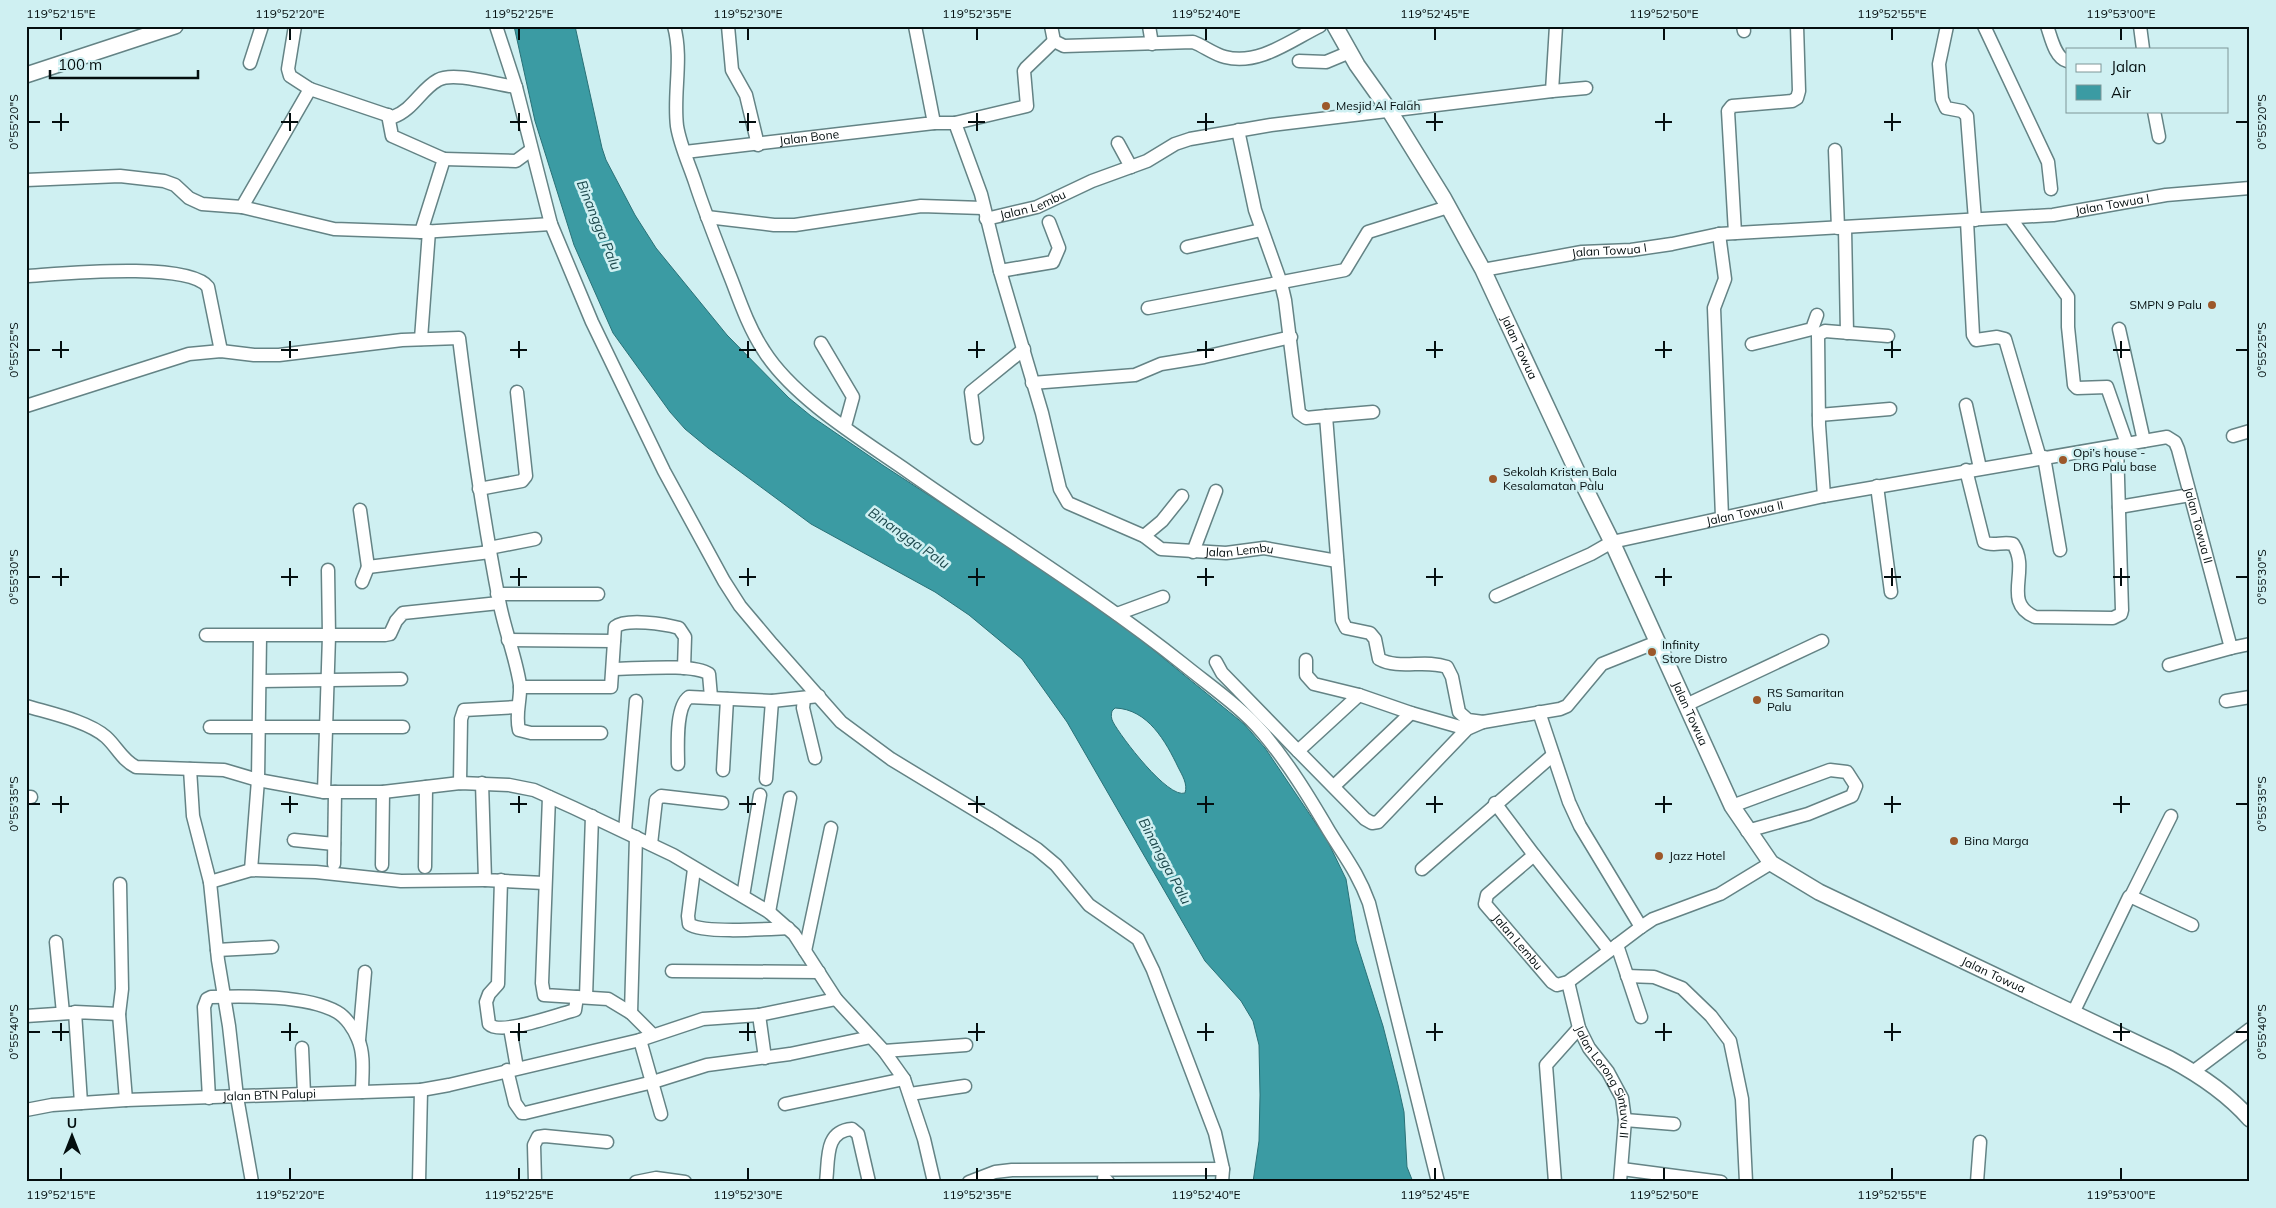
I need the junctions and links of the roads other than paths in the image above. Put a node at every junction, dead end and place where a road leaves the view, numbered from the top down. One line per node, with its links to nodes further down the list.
1 (175, 26): 25 (main road)
2 (262, 26): 24 (street)
3 (295, 26): 28 (street)
4 (496, 26): 26 (street)
5 (674, 26): 41 (street)
6 (728, 26): 38 (street)
7 (915, 26): 33 (street)
8 (1051, 26): 18 (street)
9 (1149, 26): 19 (street)
10 (1320, 26): 19 (street)
11 (1334, 26): 21 (main road, Jalan Towua)
12 (1556, 26): 29 (street)
13 (1797, 26): 58 (street)
14 (1947, 26): 52 (street)
15 (1984, 26): 46 (street)
16 (2047, 26): 23 (street)
17 (2140, 26): 20 (street)
18 (1054, 41): 19 (street); 34 (street, Jalan Bone)
19 (1152, 44)
20 (2143, 48)
21 (1350, 52): 22 (street); 30 (main road, Jalan Towua)
22 (1299, 61)
23 (2066, 61)
24 (250, 63)
25 (26, 75)
26 (516, 87): 32 (street); 39 (street)
27 (1586, 88): 29 (street, Jalan Lembu)
28 (310, 89): 32 (street); 47 (street)
29 (1552, 91): 30 (street, Jalan Lembu)
30 (1389, 110): 35 (street, Jalan Lembu); 48 (main road, Jalan Towua)
31 (2154, 112): 36 (street)
32 (388, 115): 42 (street)
33 (934, 123): 34 (street, Jalan Bone); 38 (street, Jalan Bone)
34 (955, 123): 49 (street)
35 (1238, 130): 43 (street, Jalan Lembu); 56 (street)
36 (2159, 137)
37 (1118, 143): 43 (street)
38 (758, 145): 41 (street, Jalan Bone)
39 (531, 150): 42 (street); 54 (street)
40 (1835, 150): 55 (street)
41 (685, 152): 50 (street)
42 (444, 159): 57 (street)
43 (1131, 167): 49 (street, Jalan Lembu)
44 (26, 180): 47 (street)
45 (2250, 188): 51 (street, Jalan Towua I)
46 (2051, 189)
47 (242, 206): 57 (street)
48 (1448, 207): 61 (main road, Jalan Towua); 64 (street)
49 (984, 213): 50 (street, Jalan Lembu); 62 (street, Jalan Lembu)
50 (707, 218): 84 (street)
51 (2011, 219): 52 (street, Jalan Towua I); 89 (street)
52 (1971, 221): 55 (street, Jalan Towua I); 90 (street)
53 (1049, 222): 62 (street)
54 (551, 224): 57 (street); 137 (street)
55 (1842, 228): 58 (street, Jalan Towua I); 68 (street)
56 (1261, 230): 60 (street); 64 (street)
57 (425, 232): 71 (street)
58 (1735, 233): 59 (street, Jalan Towua I)
59 (1719, 234): 61 (street, Jalan Towua I); 101 (street)
60 (1187, 247)
61 (1483, 270): 104 (main road, Jalan Towua)
62 (1000, 271): 74 (street, Jalan Lembu)
63 (26, 276): 75 (street)
64 (1281, 283): 65 (street); 70 (street)
65 (1148, 308)
66 (1817, 325): 68 (street); 73 (street); 82 (street)
67 (2119, 329): 88 (street)
68 (1847, 333): 69 (street)
69 (1888, 336)
70 (1291, 337): 76 (street); 83 (street)
71 (421, 339): 75 (street); 94 (street)
72 (821, 343): 84 (street)
73 (1752, 344)
74 (1024, 349): 76 (street, Jalan Lembu); 87 (street)
75 (222, 351): 79 (street)
76 (1032, 383): 102 (street, Jalan Lembu)
77 (517, 392): 94 (street)
78 (1966, 404): 91 (street)
79 (26, 406)
80 (1890, 409): 82 (street)
81 (1373, 412): 83 (street)
82 (1819, 414): 98 (street)
83 (1326, 416): 108 (street)
84 (845, 426): 117 (street)
85 (2250, 431): 86 (street)
86 (2233, 436)
87 (977, 438)
88 (2144, 440): 89 (street, Jalan Towua II); 96 (street, Jalan Towua II)
89 (2122, 445): 90 (street, Jalan Towua II); 99 (street)
90 (2042, 458): 91 (street, Jalan Towua II); 106 (street)
91 (1980, 468): 92 (street, Jalan Towua II)
92 (1966, 470): 93 (street, Jalan Towua II); 99 (street)
93 (1877, 486): 98 (street, Jalan Towua II); 112 (street)
94 (479, 489): 105 (street)
95 (1216, 491): 107 (street)
96 (2190, 495): 99 (street); 126 (street, Jalan Towua II)
97 (1182, 496): 102 (street)
98 (1824, 496): 101 (street, Jalan Towua II)
99 (2119, 507)
100 (360, 510): 109 (street)
101 (1722, 516): 104 (street, Jalan Towua II)
102 (1144, 536): 107 (street, Jalan Lembu)
103 (535, 539): 105 (street)
104 (1612, 542): 114 (street, Jalan Towua II); 124 (main road, Jalan Towua)
105 (489, 550): 109 (street); 116 (street)
106 (2060, 550)
107 (1193, 552): 108 (street, Jalan Lembu)
108 (1337, 561): 150 (street)
109 (368, 567): 111 (street)
110 (328, 570): 120 (street)
111 (362, 582)
112 (1891, 592)
113 (598, 594): 116 (street)
114 (1496, 596)
115 (1163, 597): 117 (street)
116 (498, 598): 120 (street); 121 (street)
117 (1117, 614): 268 (street)
118 (206, 636): 119 (street)
119 (260, 636): 120 (street); 133 (street)
120 (329, 636): 134 (street)
121 (508, 640): 122 (street); 135 (street)
122 (614, 641): 130 (street); 131 (street)
123 (1822, 641): 145 (street)
124 (1657, 642): 145 (main road, Jalan Towua); 148 (street)
125 (2250, 644): 126 (street)
126 (2231, 648): 129 (street)
127 (1306, 660): 136 (street)
128 (1216, 662): 157 (street)
129 (2169, 665)
130 (614, 668): 131 (street); 135 (street)
131 (684, 668): 138 (street)
132 (401, 679): 134 (street)
133 (260, 681): 134 (street); 153 (street)
134 (328, 682): 154 (street)
135 (520, 687): 147 (street)
136 (1359, 695): 149 (street); 157 (street)
137 (819, 696): 140 (street); 256 (street)
138 (711, 697): 141 (street); 160 (street)
139 (2250, 697): 144 (street)
140 (804, 698): 143 (street); 159 (street)
141 (728, 699): 143 (street); 162 (street)
142 (636, 701): 181 (street)
143 (772, 701): 163 (street)
144 (2226, 701)
145 (1686, 705): 176 (main road, Jalan Towua)
146 (26, 706): 161 (street)
147 (517, 707): 156 (street); 165 (street)
148 (1539, 712): 150 (street); 158 (street)
149 (1411, 713): 155 (street); 167 (street)
150 (1483, 722): 155 (street)
151 (210, 727): 153 (street)
152 (404, 727): 154 (street)
153 (260, 728): 154 (street); 164 (street)
154 (327, 728): 169 (street)
155 (1467, 729): 167 (street)
156 (601, 733)
157 (1298, 751): 167 (street)
158 (1553, 755): 175 (street); 202 (street)
159 (815, 758)
160 (678, 764)
161 (190, 769): 164 (street); 195 (street)
162 (723, 770)
163 (766, 779)
164 (258, 780): 169 (street); 192 (street)
165 (460, 783): 166 (street); 168 (street)
166 (482, 783): 172 (street); 193 (street)
167 (1334, 786)
168 (426, 787): 170 (street); 189 (street)
169 (330, 792): 170 (street); 183 (street)
170 (383, 792): 188 (street)
171 (760, 795): 198 (street)
172 (549, 797): 177 (street); 196 (street)
173 (790, 798): 200 (street)
174 (722, 803): 184 (street)
175 (1495, 803): 185 (street); 191 (street)
176 (1732, 806): 180 (main road, Jalan Towua); 180 (street)
177 (592, 816): 181 (street); 215 (street)
178 (2171, 816): 199 (street)
179 (831, 828): 208 (street)
180 (1747, 831): 186 (main road, Jalan Towua)
181 (631, 834): 184 (street); 218 (street)
182 (294, 840): 183 (street)
183 (334, 844): 187 (street)
184 (651, 844): 190 (street)
185 (1534, 855): 206 (street); 213 (street, Jalan Lembu)
186 (1771, 863): 202 (street); 219 (main road, Jalan Towua)
187 (334, 864)
188 (382, 865)
189 (425, 867)
190 (694, 868): 198 (street); 203 (street)
191 (1422, 869)
192 (252, 870): 193 (street); 195 (street)
193 (485, 880): 194 (street)
194 (501, 880): 196 (street); 224 (street)
195 (210, 882): 207 (street)
196 (544, 883): 215 (street)
197 (120, 884): 220 (street)
198 (743, 896): 200 (street)
199 (2131, 896): 201 (street); 219 (street)
200 (768, 912): 203 (street)
201 (2192, 925)
202 (1641, 927): 206 (street)
203 (788, 928): 208 (street)
204 (56, 942): 217 (street)
205 (272, 947): 207 (street)
206 (1613, 947): 212 (street); 213 (street)
207 (217, 950): 214 (street)
208 (805, 951): 211 (street)
209 (672, 971): 211 (street)
210 (365, 972): 229 (street)
211 (820, 972): 216 (street)
212 (1627, 976): 223 (street); 271 (street)
213 (1568, 982): 225 (street, Jalan Lorong Sintuvu II)
214 (225, 996): 229 (street); 244 (street); 245 (street)
215 (581, 997): 218 (street); 224 (street)
216 (836, 999): 221 (street, Jalan BTN Palupi); 228 (street)
217 (69, 1013): 220 (street); 222 (street); 247 (street)
218 (631, 1013): 227 (street)
219 (2073, 1013): 236 (main road, Jalan Towua)
220 (119, 1014): 246 (street)
221 (759, 1015): 227 (street, Jalan BTN Palupi); 234 (street)
222 (26, 1016)
223 (1641, 1017)
224 (510, 1028): 235 (street)
225 (1578, 1028): 252 (street, Jalan Lorong Sintuvu II); 269 (street)
226 (2250, 1029): 236 (street)
227 (652, 1034): 230 (street, Jalan BTN Palupi)
228 (871, 1037): 233 (street); 234 (street)
229 (359, 1040): 241 (street)
230 (640, 1040): 235 (street, Jalan BTN Palupi); 238 (street)
231 (966, 1045): 233 (street)
232 (302, 1048): 242 (street)
233 (884, 1051): 237 (street)
234 (765, 1058): 238 (street)
235 (512, 1069): 238 (street); 240 (street, Jalan BTN Palupi)
236 (2194, 1071): 251 (main road, Jalan Towua)
237 (904, 1079): 243 (street); 248 (street)
238 (653, 1082): 250 (street)
239 (965, 1086): 243 (street)
240 (421, 1090): 241 (street, Jalan BTN Palupi); 260 (street)
241 (362, 1092): 242 (street, Jalan BTN Palupi)
242 (304, 1094): 244 (street, Jalan BTN Palupi)
243 (910, 1094): 266 (street)
244 (237, 1097): 245 (street, Jalan BTN Palupi); 259 (street)
245 (209, 1098): 246 (street, Jalan BTN Palupi)
246 (126, 1100): 247 (street, Jalan BTN Palupi)
247 (81, 1103): 249 (street, Jalan BTN Palupi)
248 (785, 1104)
249 (26, 1110)
250 (661, 1114)
251 (2250, 1119)
252 (1625, 1120): 253 (street); 257 (street, Jalan Lorong Sintuvu II)
253 (1674, 1124)
254 (607, 1142): 261 (street)
255 (1980, 1142): 272 (street)
256 (1222, 1176): 258 (street)
257 (1621, 1176): 270 (street)
258 (1105, 1178): 267 (street)
259 (252, 1182)
260 (420, 1182)
261 (535, 1182)
262 (636, 1182): 263 (street)
263 (685, 1182)
264 (826, 1182): 265 (street)
265 (869, 1182)
266 (934, 1182)
267 (969, 1182)
268 (1438, 1182)
269 (1555, 1182)
270 (1720, 1182)
271 (1746, 1182)
272 (1977, 1182)

